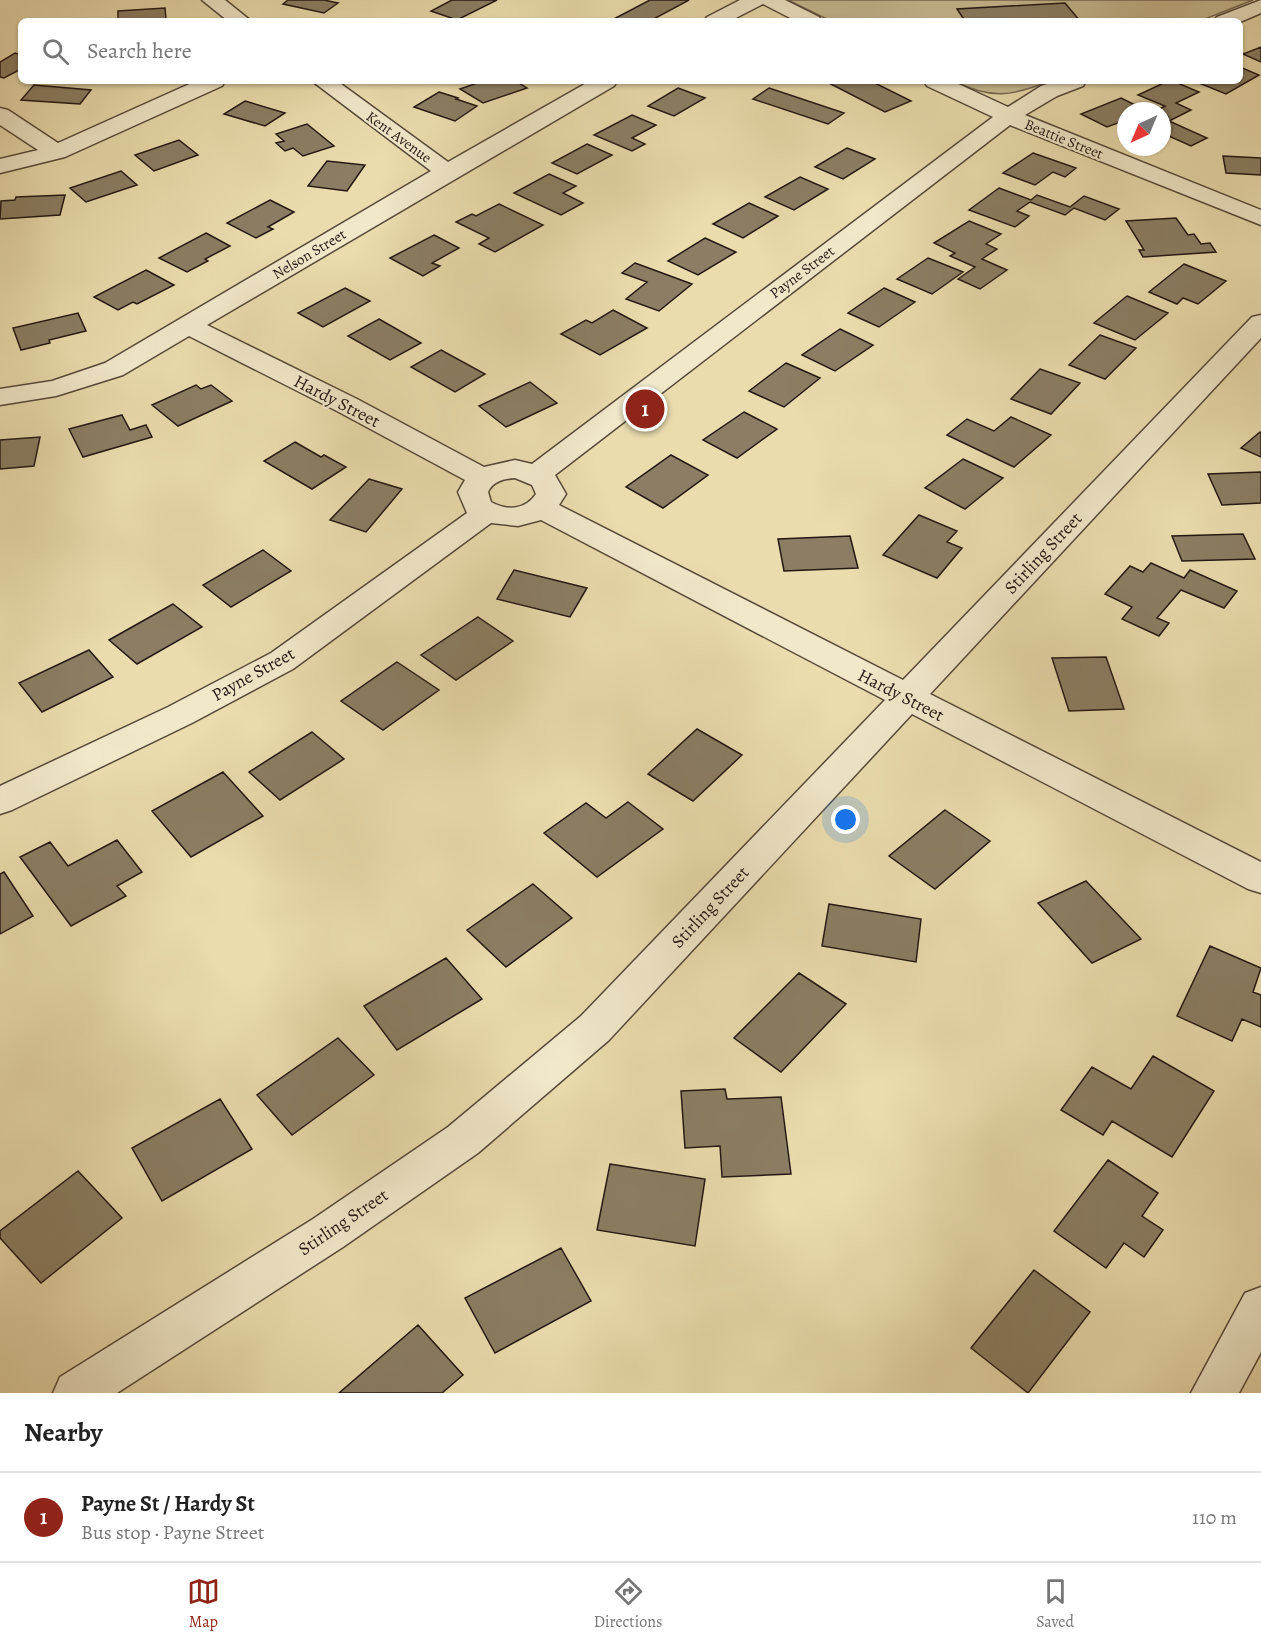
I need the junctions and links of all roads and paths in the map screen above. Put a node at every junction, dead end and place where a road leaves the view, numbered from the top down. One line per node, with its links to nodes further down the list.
1 (212, 0): 5 (street)
2 (756, 0): 6 (street)
3 (769, 0): 7 (street)
4 (1261, 6): 8 (street)
5 (237, 18)
6 (720, 18)
7 (806, 18)
8 (1231, 18)
9 (207, 84): 16 (street)
10 (327, 84): 18 (street, Kent Avenue)
11 (601, 84): 18 (street, Nelson Street)
12 (941, 84): 15 (street, Beattie Street)
13 (1069, 84): 15 (street, Payne Street)
14 (0, 115): 16 (street)
15 (1008, 116): 19 (street, Beattie Street); 23 (street, Payne Street)
16 (57, 152): 17 (street)
17 (0, 166)
18 (447, 172): 21 (street, Nelson Street)
19 (1261, 218)
20 (1261, 323): 27 (street, Stirling Street)
21 (190, 326): 22 (street, Nelson Street); 24 (street, Hardy Street)
22 (0, 397)
23 (537, 474): 24 (street); 25 (street)
24 (483, 478): 26 (street)
25 (541, 508): 26 (street); 27 (street, Hardy Street)
26 (486, 513): 28 (street, Payne Street)
27 (906, 698): 29 (street, Hardy Street); 31 (street, Stirling Street)
28 (0, 801)
29 (1261, 879)
30 (1261, 1308): 32 (street)
31 (76, 1393)
32 (1214, 1393)

